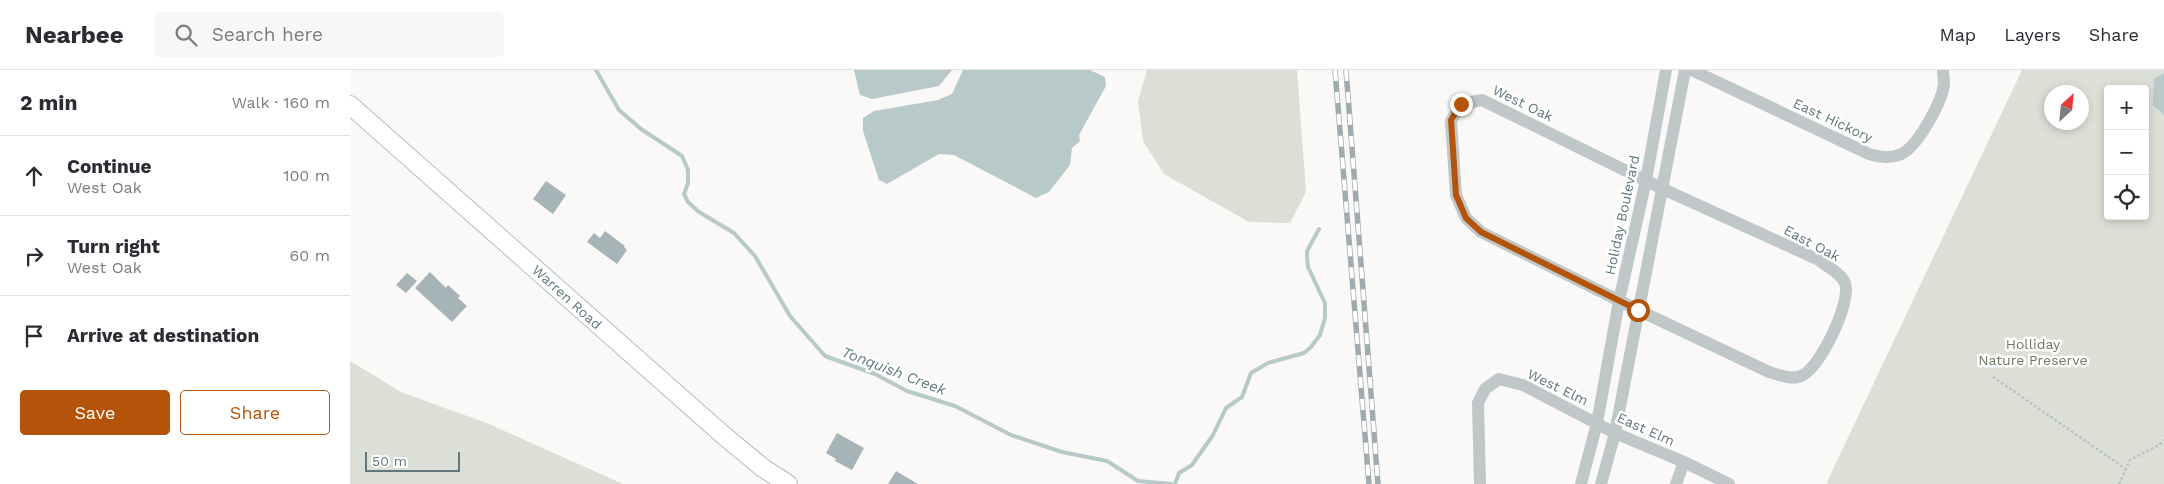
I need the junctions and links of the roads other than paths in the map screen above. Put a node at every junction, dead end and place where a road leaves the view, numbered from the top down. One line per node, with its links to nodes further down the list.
1 (1666, 70): 6 (street, Holiday Boulevard)
2 (1684, 70): 7 (street)
3 (1692, 70): 4 (street, East Hickory)
4 (1943, 70)
5 (350, 105): 13 (main road, Warren Road)
6 (1646, 180): 7 (street, East Oak); 8 (street, Holiday Boulevard); 8 (street, West Oak)
7 (1663, 189): 9 (street); 9 (street, East Oak)
8 (1619, 301): 9 (street, East Oak); 10 (street, Holiday Boulevard)
9 (1638, 310): 11 (street)
10 (1597, 423): 11 (street, East Elm); 14 (street, West Elm); 15 (street, Holiday Boulevard)
11 (1615, 433): 12 (street, East Elm); 16 (street)
12 (1684, 462): 17 (street, East Elm); 18 (street, East Elm)
13 (788, 484)
14 (1480, 484)
15 (1581, 484)
16 (1601, 484)
17 (1676, 484)
18 (1729, 484)

